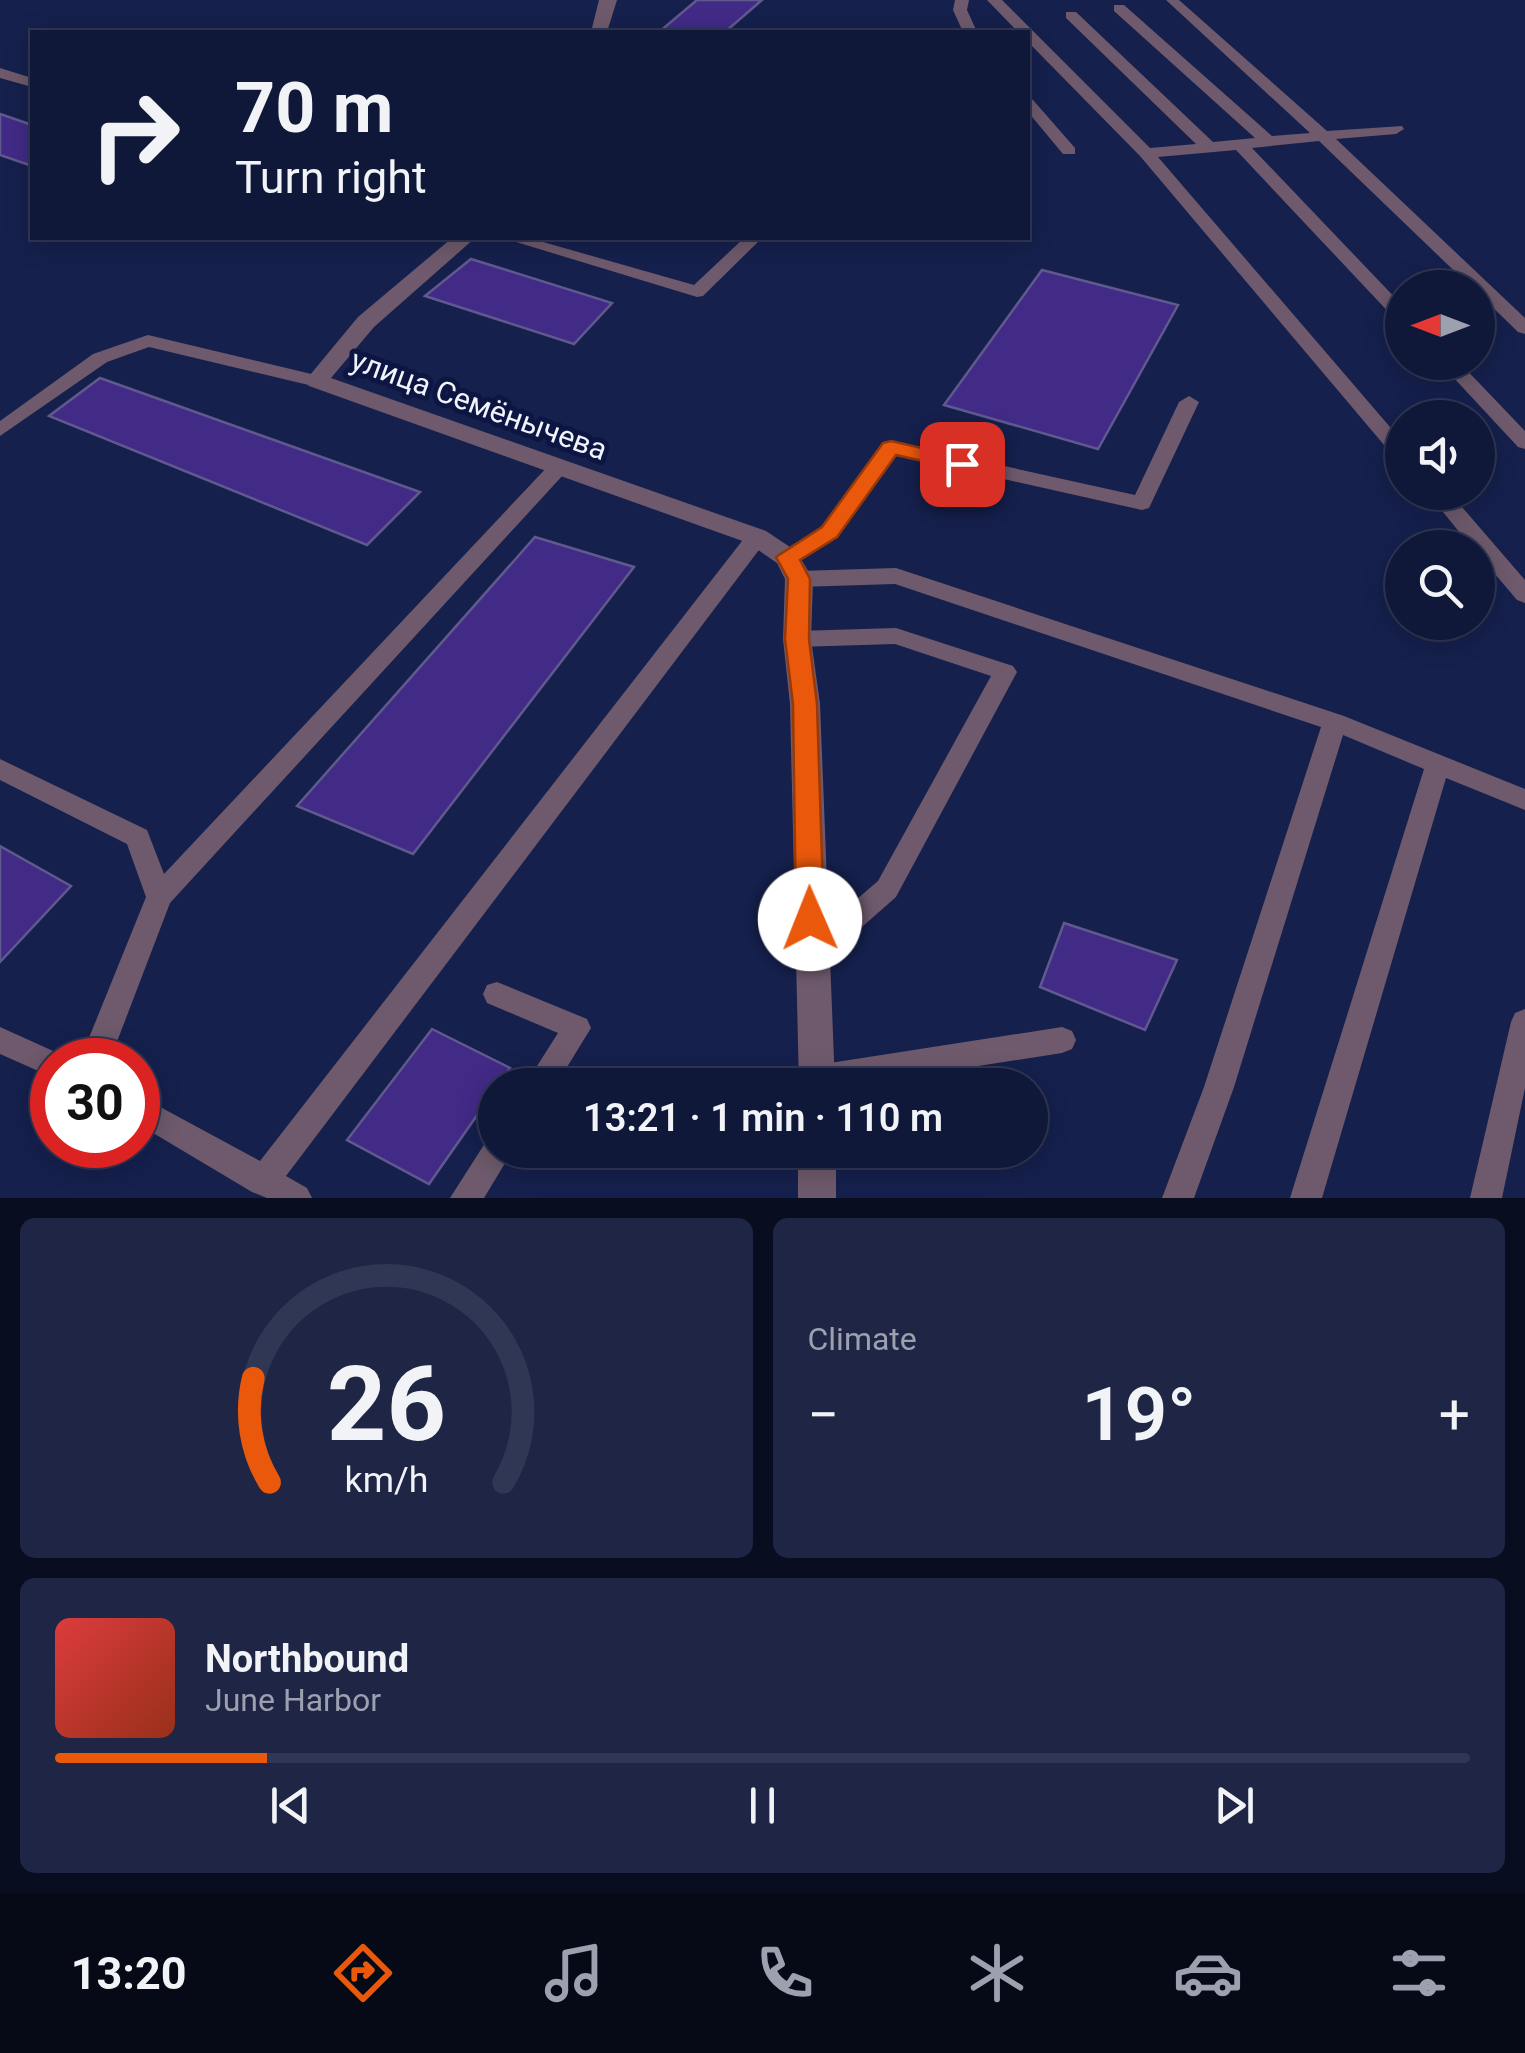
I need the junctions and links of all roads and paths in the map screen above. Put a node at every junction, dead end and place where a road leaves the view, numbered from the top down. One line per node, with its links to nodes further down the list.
1 (608, 0): 7 (street)
2 (962, 0): 8 (lane)
3 (994, 0): 9 (lane)
4 (1172, 1): 15 (lane)
5 (1120, 8): 16 (lane)
6 (1072, 15): 18 (lane)
7 (599, 30)
8 (969, 30)
9 (1024, 30)
10 (1030, 36): 20 (lane)
11 (0, 73): 12 (lane)
12 (30, 82)
13 (1030, 105): 19 (lane)
14 (1396, 129): 15 (lane)
15 (1322, 135): 16 (lane); 25 (lane)
16 (1268, 141): 17 (lane)
17 (1242, 147): 18 (lane); 24 (lane)
18 (1209, 148): 20 (lane)
19 (1068, 151)
20 (1146, 153): 30 (lane)
21 (462, 240): 27 (street, улица Семёнычева)
22 (751, 240): 23 (lane)
23 (548, 242)
24 (1385, 297)
25 (1525, 328)
26 (1465, 380): 31 (lane)
27 (317, 381): 29 (lane); 32 (street, улица Семёнычева)
28 (1189, 402): 35 (lane)
29 (0, 430)
30 (1385, 433)
31 (1525, 443)
32 (557, 469): 34 (street, улица Семёнычева); 42 (lane)
33 (1452, 510): 36 (lane)
34 (757, 537): 35 (street, улица Семёнычева); 56 (lane)
35 (793, 568): 37 (street); 38 (lane)
36 (1525, 596)
37 (797, 639): 43 (street); 43 (lane)
38 (1335, 722): 39 (lane); 60 (lane)
39 (1438, 764): 41 (lane); 61 (lane)
40 (0, 769): 42 (lane)
41 (1525, 800)
42 (159, 896): 46 (lane)
43 (811, 955): 51 (street)
44 (497, 994): 50 (lane)
45 (1525, 1022): 62 (lane)
46 (104, 1038)
47 (0, 1040): 49 (lane)
48 (1062, 1040): 52 (lane)
49 (30, 1054)
50 (551, 1068)
51 (816, 1068)
52 (895, 1068)
53 (160, 1122): 56 (lane)
54 (486, 1168): 58 (lane)
55 (817, 1168): 59 (street)
56 (263, 1182): 57 (lane)
57 (296, 1198)
58 (466, 1198)
59 (817, 1198)
60 (1178, 1198)
61 (1306, 1198)
62 (1486, 1198)

